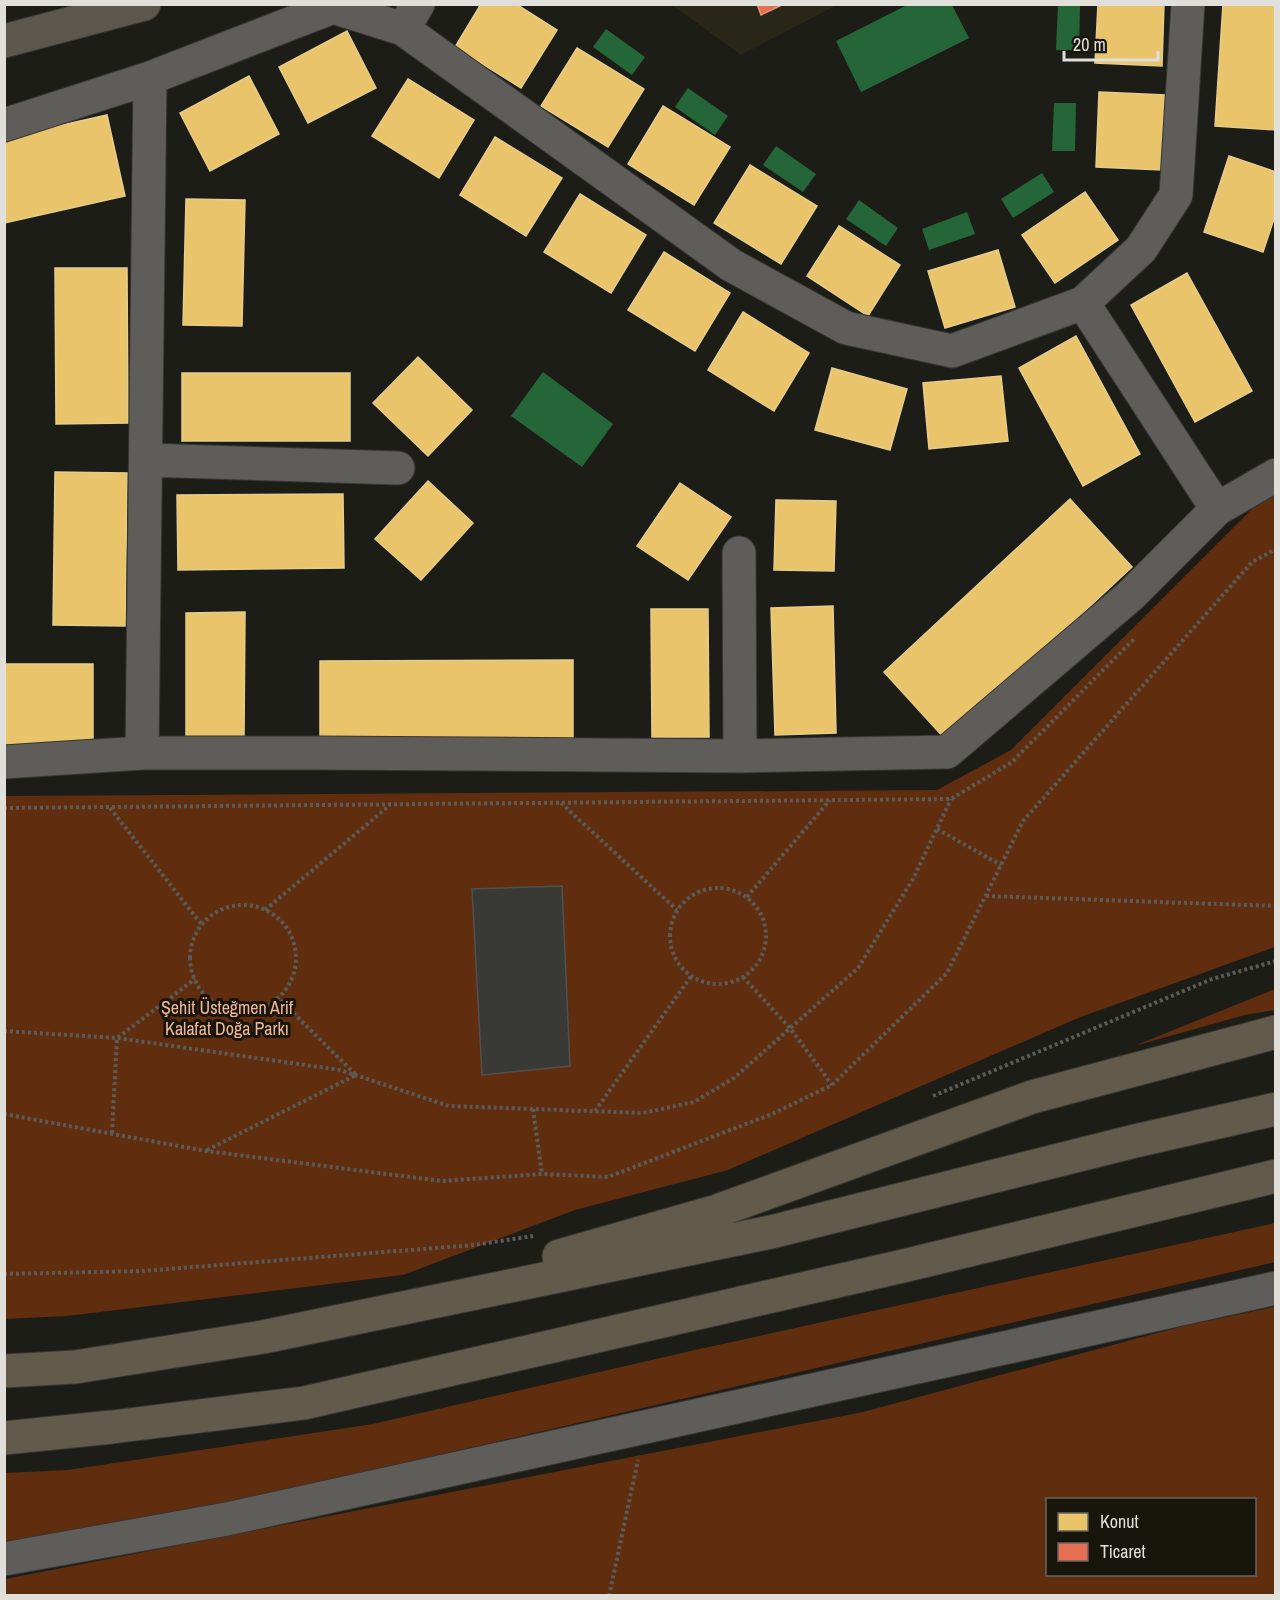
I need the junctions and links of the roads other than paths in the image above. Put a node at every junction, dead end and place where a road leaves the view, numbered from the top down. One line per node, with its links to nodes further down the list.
1 (144, 4): 4 (main road)
2 (1188, 4): 7 (street)
3 (411, 16): 5 (street); 7 (street)
4 (4, 42)
5 (150, 78): 6 (street); 8 (street)
6 (4, 125)
7 (1083, 303): 11 (street)
8 (146, 460): 9 (street); 13 (street)
9 (398, 468)
10 (1275, 475): 11 (street)
11 (1217, 509): 14 (street)
12 (739, 553): 14 (street)
13 (142, 753): 14 (street); 15 (street)
14 (740, 756)
15 (4, 762)
16 (1275, 1032): 20 (highway)
17 (1275, 1109): 20 (highway)
18 (1275, 1176): 22 (highway)
19 (1275, 1288): 23 (street)
20 (459, 1295): 21 (highway)
21 (4, 1371)
22 (4, 1438)
23 (4, 1559)

